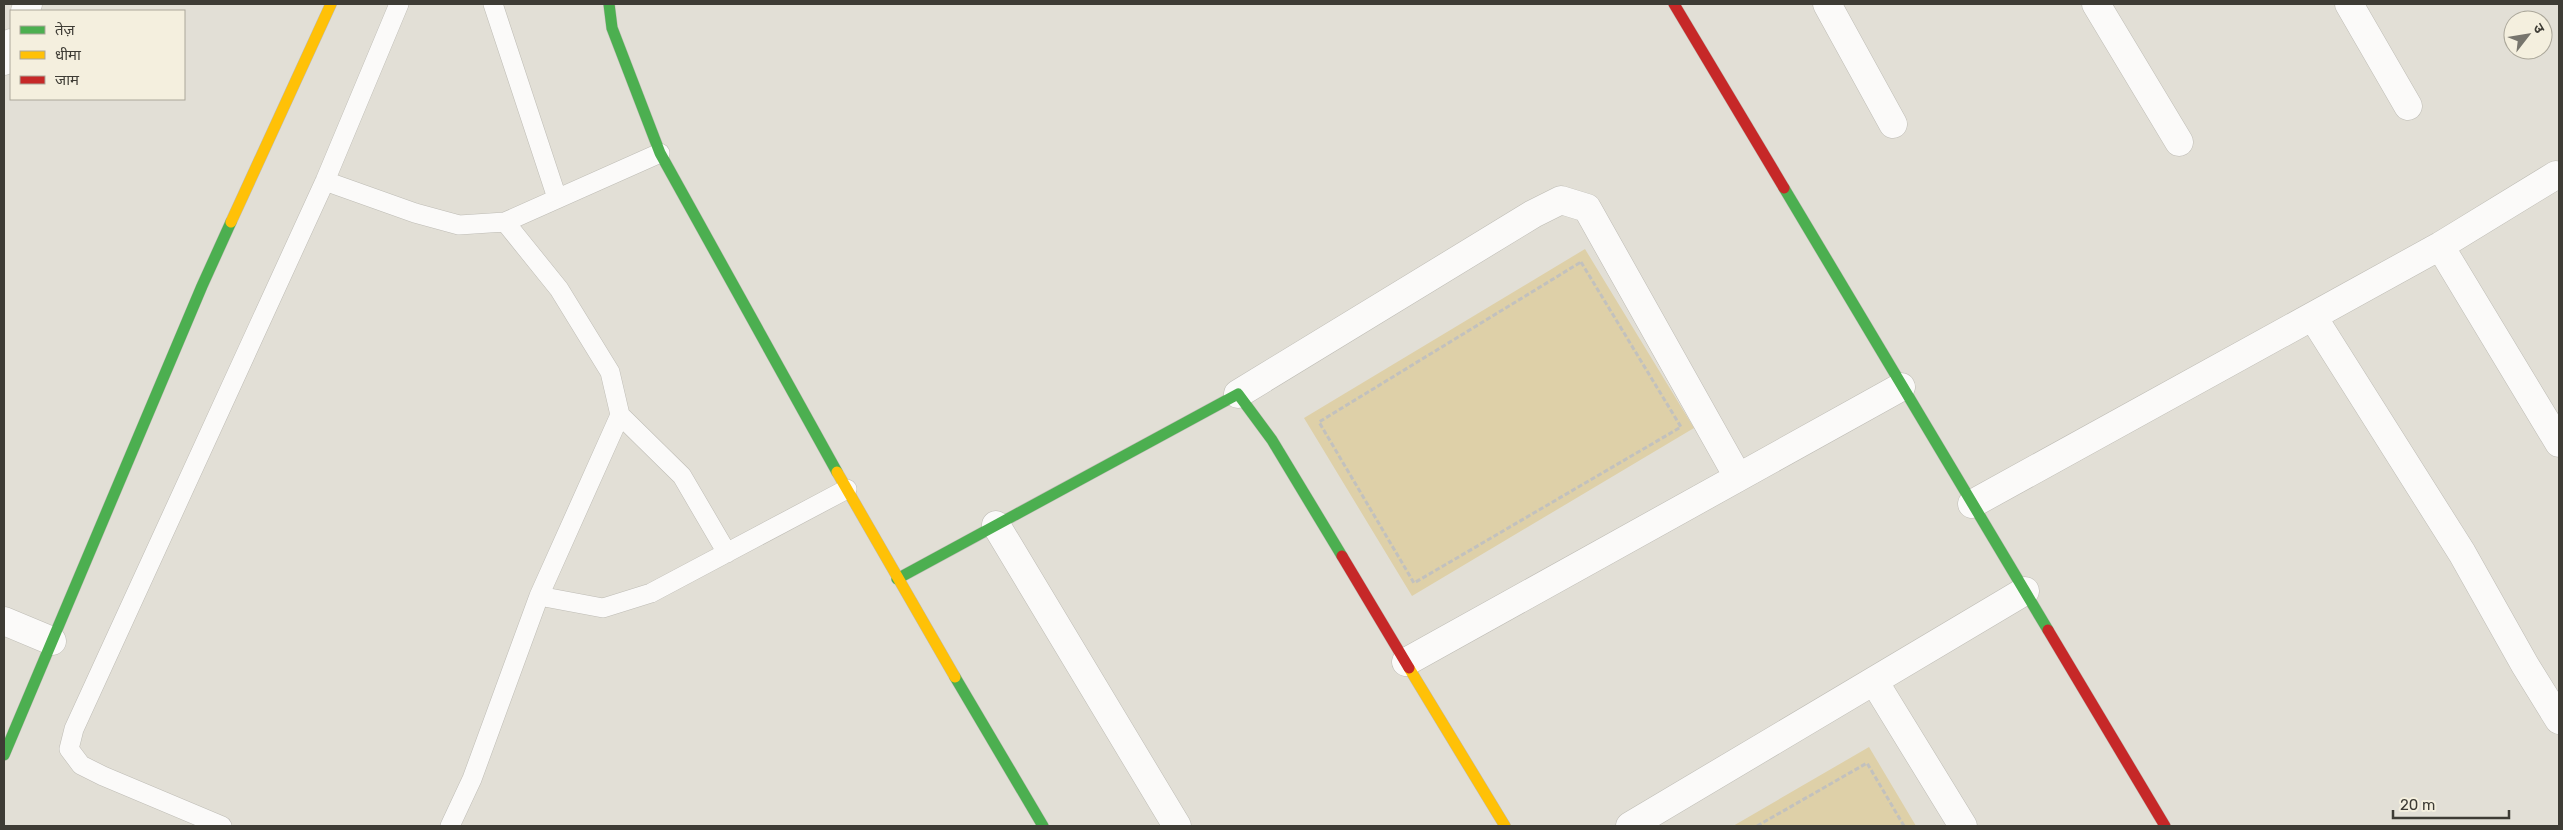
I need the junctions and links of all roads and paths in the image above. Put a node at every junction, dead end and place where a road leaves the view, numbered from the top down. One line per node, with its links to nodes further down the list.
1 (331, 4): 35 (street)
2 (399, 4): 16 (lane)
3 (493, 4): 17 (lane)
4 (609, 4): 14 (street)
5 (1674, 4): 22 (street)
6 (1827, 4): 12 (street)
7 (2096, 4): 13 (street)
8 (2349, 4): 11 (street)
9 (10, 46): 10 (street)
10 (4, 61)
11 (2408, 106)
12 (1893, 124)
13 (2179, 142)
14 (660, 153): 17 (lane); 27 (street)
15 (2556, 176): 19 (street)
16 (325, 181): 18 (lane); 40 (lane)
17 (557, 198): 18 (lane)
18 (505, 222): 24 (lane)
19 (2440, 246): 21 (street); 25 (street)
20 (1581, 262): 20 (path)
21 (2313, 317): 28 (street); 38 (street)
22 (1901, 387): 26 (street); 28 (street)
23 (1238, 394): 26 (street); 29 (street); 36 (street)
24 (620, 415): 30 (lane); 33 (lane)
25 (2559, 443)
26 (1738, 477): 36 (street)
27 (847, 489): 30 (lane); 31 (street)
28 (1972, 504): 32 (street)
29 (996, 525): 31 (street); 43 (street)
30 (727, 553): 33 (lane)
31 (897, 579): 42 (street)
32 (2025, 591): 37 (street); 49 (street)
33 (540, 596): 41 (lane)
34 (4, 621): 35 (street)
35 (52, 641): 39 (street)
36 (1406, 662): 44 (street)
37 (1874, 681): 45 (street); 48 (street)
38 (2559, 720)
39 (4, 755)
40 (222, 826)
41 (450, 826)
42 (1043, 826)
43 (1177, 826)
44 (1504, 826)
45 (1630, 826)
46 (1757, 826): 47 (path)
47 (1904, 826)
48 (1963, 826)
49 (2165, 826)

